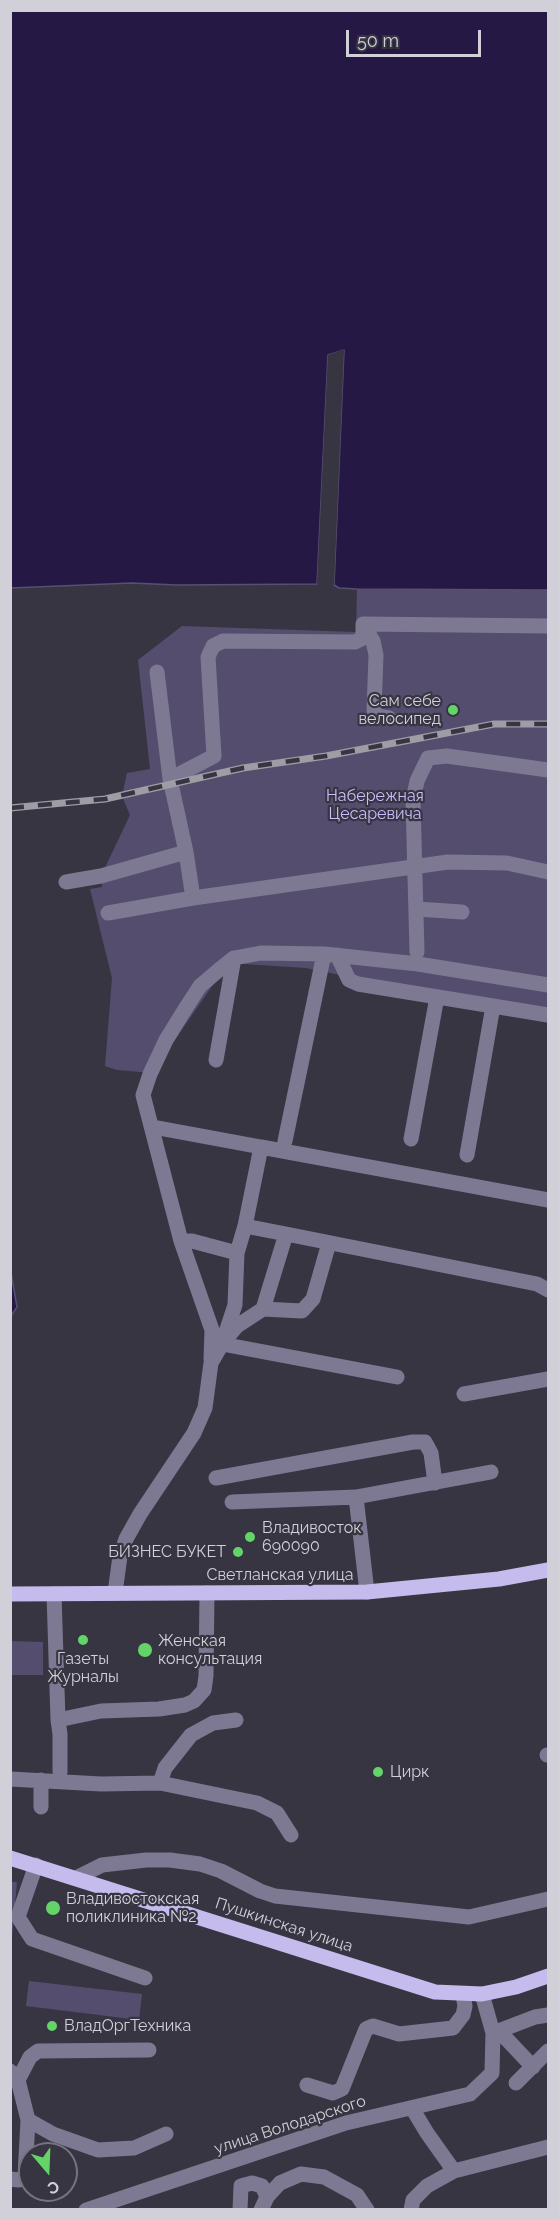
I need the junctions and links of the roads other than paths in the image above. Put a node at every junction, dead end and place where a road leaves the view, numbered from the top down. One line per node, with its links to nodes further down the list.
1 (363, 624): 2 (street); 4 (street); 6 (street)
2 (549, 626)
3 (157, 672): 6 (street)
4 (389, 718)
5 (549, 770): 8 (street)
6 (170, 779): 7 (street)
7 (186, 852): 10 (street); 11 (street)
8 (415, 868): 9 (street); 11 (street); 12 (street)
9 (549, 872)
10 (66, 882)
11 (193, 898): 14 (street)
12 (417, 909): 13 (street); 15 (street)
13 (462, 912)
14 (108, 913)
15 (417, 952)
16 (331, 954): 17 (street); 18 (street); 19 (street); 25 (street)
17 (234, 958): 22 (street); 23 (street)
18 (549, 985)
19 (437, 997): 20 (street); 24 (street)
20 (493, 1006): 21 (street); 27 (street)
21 (549, 1015)
22 (216, 1060)
23 (153, 1127): 26 (street); 31 (street)
24 (411, 1139)
25 (285, 1140)
26 (261, 1147): 28 (street); 29 (street)
27 (468, 1155)
28 (549, 1200)
29 (245, 1226): 30 (street); 33 (street)
30 (286, 1234): 32 (street); 35 (street)
31 (182, 1241): 33 (street); 37 (street)
32 (329, 1243): 34 (street); 35 (street)
33 (237, 1253): 36 (street)
34 (549, 1290)
35 (263, 1309): 36 (street)
36 (222, 1344): 37 (street); 38 (street)
37 (211, 1363): 48 (street)
38 (397, 1377)
39 (549, 1379): 40 (street)
40 (464, 1394)
41 (491, 1472): 43 (street)
42 (216, 1478): 43 (street)
43 (435, 1483): 44 (street)
44 (356, 1497): 45 (street); 47 (street)
45 (232, 1502)
46 (549, 1570): 47 (main road, Светланская улица)
47 (367, 1592): 49 (main road, Светланская улица)
48 (115, 1593): 49 (main road, Светланская улица); 51 (main road, Светланская улица)
49 (207, 1593): 52 (street)
50 (10, 1594): 51 (main road, Светланская улица)
51 (54, 1594): 52 (street)
52 (58, 1720): 54 (street)
53 (236, 1720): 57 (street)
54 (60, 1772)
55 (10, 1779): 56 (street)
56 (41, 1780): 57 (street); 58 (street)
57 (160, 1783): 59 (street)
58 (41, 1807)
59 (291, 1835)
60 (10, 1858): 61 (main road, Пушкинская улица)
61 (36, 1865): 62 (main road, Пушкинская улица); 65 (street)
62 (78, 1877): 63 (street); 67 (main road, Пушкинская улица)
63 (549, 1899)
64 (549, 1976): 66 (main road, Пушкинская улица)
65 (145, 1978)
66 (482, 1994): 67 (main road, Пушкинская улица); 69 (street, улица Володарского)
67 (463, 1995): 75 (street)
68 (549, 2015): 69 (street)
69 (496, 2032): 72 (street); 76 (street, улица Володарского)
70 (150, 2050): 73 (street)
71 (549, 2051): 72 (street)
72 (533, 2067): 74 (street)
73 (14, 2076): 77 (street)
74 (516, 2083)
75 (307, 2085)
76 (412, 2108): 80 (street); 83 (street, улица Володарского)
77 (28, 2120): 78 (street); 81 (street)
78 (166, 2134)
79 (549, 2147): 80 (street)
80 (454, 2171): 86 (street)
81 (10, 2180)
82 (264, 2203): 84 (street); 85 (street)
83 (86, 2210)
84 (240, 2210)
85 (367, 2210)
86 (411, 2210)

